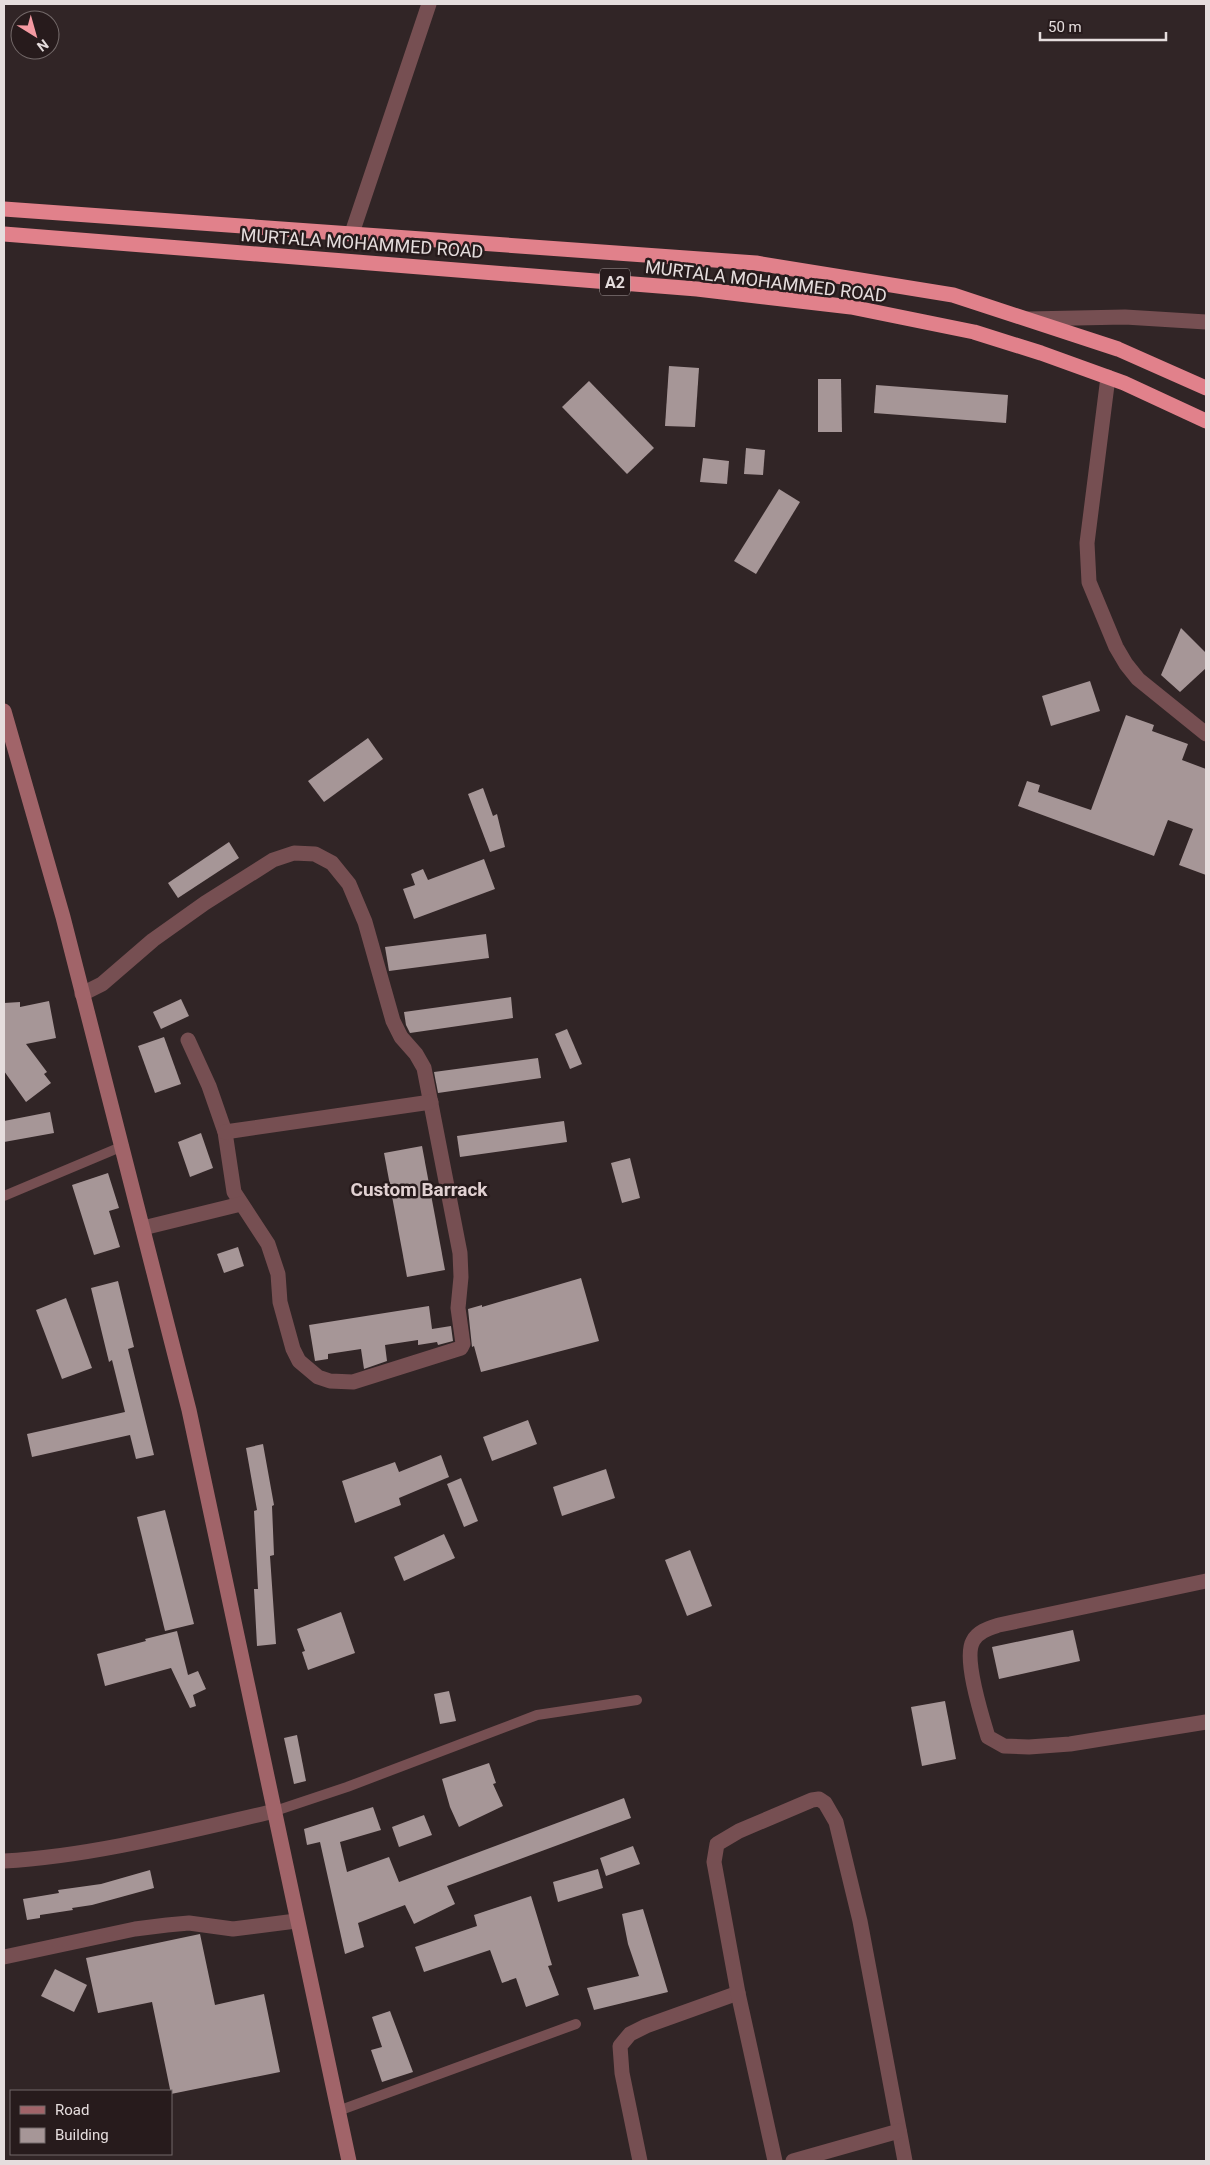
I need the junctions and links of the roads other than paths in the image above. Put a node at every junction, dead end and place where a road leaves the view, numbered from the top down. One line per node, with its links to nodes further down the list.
1 (429, 4): 3 (street)
2 (4, 209): 3 (highway, MURTALA MOHAMMED ROAD / A2)
3 (352, 233): 5 (highway, MURTALA MOHAMMED ROAD / A2)
4 (4, 234): 7 (highway, MURTALA MOHAMMED ROAD / A2)
5 (1028, 319): 6 (street); 8 (highway, MURTALA MOHAMMED ROAD / A2)
6 (1206, 322)
7 (1108, 377): 9 (highway, MURTALA MOHAMMED ROAD / A2); 11 (street)
8 (1206, 388)
9 (1206, 422)
10 (4, 711): 12 (main road)
11 (1206, 734)
12 (82, 994): 14 (street); 16 (main road)
13 (188, 1040): 15 (street)
14 (431, 1102): 15 (street); 18 (street)
15 (225, 1132): 18 (street)
16 (123, 1146): 17 (lane); 19 (main road)
17 (4, 1196)
18 (241, 1204): 19 (street)
19 (142, 1228): 23 (main road)
20 (1206, 1581): 22 (street)
21 (637, 1700): 23 (lane)
22 (1206, 1722)
23 (274, 1811): 24 (street); 25 (main road)
24 (4, 1862)
25 (296, 1921): 26 (street); 29 (main road)
26 (4, 1956)
27 (738, 1994): 30 (street); 32 (street); 33 (street)
28 (576, 2024): 29 (lane)
29 (338, 2110): 31 (main road)
30 (899, 2131): 34 (street); 35 (street)
31 (349, 2161)
32 (640, 2161)
33 (775, 2161)
34 (793, 2161)
35 (906, 2161)

